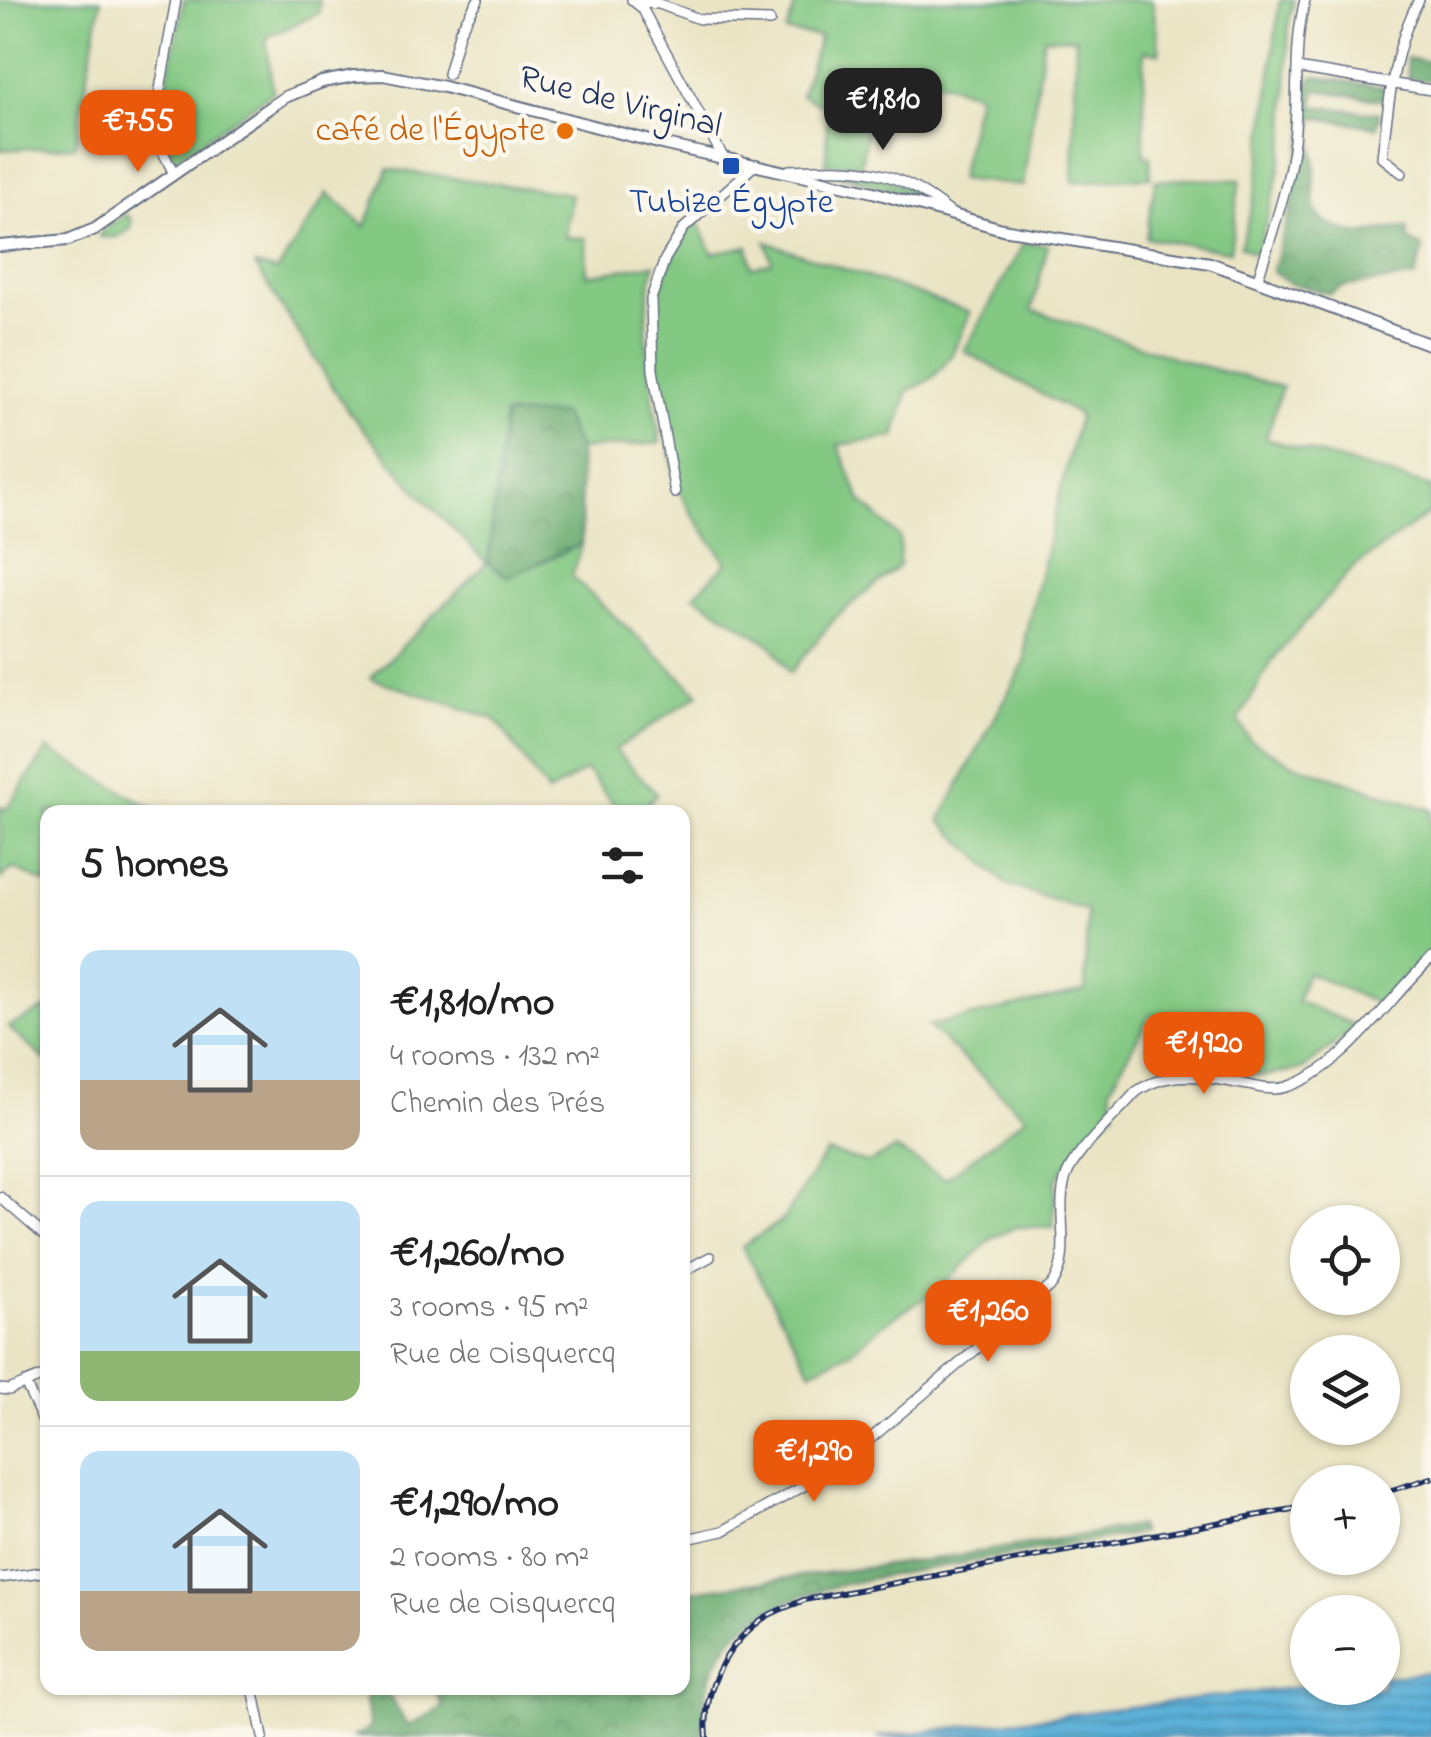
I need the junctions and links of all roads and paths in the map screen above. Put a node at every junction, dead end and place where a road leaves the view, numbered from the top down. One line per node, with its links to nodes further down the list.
1 (176, 0): 14 (street)
2 (478, 0): 8 (street)
3 (1305, 0): 7 (street)
4 (1419, 0): 9 (street)
5 (634, 1): 6 (street); 11 (street)
6 (770, 21)
7 (1297, 68): 9 (street); 18 (street)
8 (448, 74)
9 (1394, 85): 10 (street); 15 (street)
10 (1431, 90)
11 (724, 157): 12 (street, Rue de Virginal); 14 (street, Rue de Virginal)
12 (756, 164): 13 (street, Rue de Virginal); 20 (street)
13 (783, 170): 16 (street, Rue de Virginal); 16 (street)
14 (174, 174): 17 (street, Rue de Virginal)
15 (1402, 174)
16 (957, 218): 18 (street, Rue de Virginal)
17 (0, 246)
18 (1258, 279): 19 (street, Rue de Virginal)
19 (1431, 344)
20 (674, 493)
21 (1431, 959): 30 (street)
22 (0, 1197): 23 (street)
23 (40, 1232)
24 (710, 1257): 25 (street)
25 (690, 1268)
26 (40, 1377): 27 (street)
27 (26, 1383): 28 (street); 29 (street)
28 (0, 1389)
29 (40, 1414)
30 (690, 1538)
31 (40, 1572): 32 (street)
32 (0, 1578)
33 (254, 1695): 34 (street)
34 (263, 1737)

